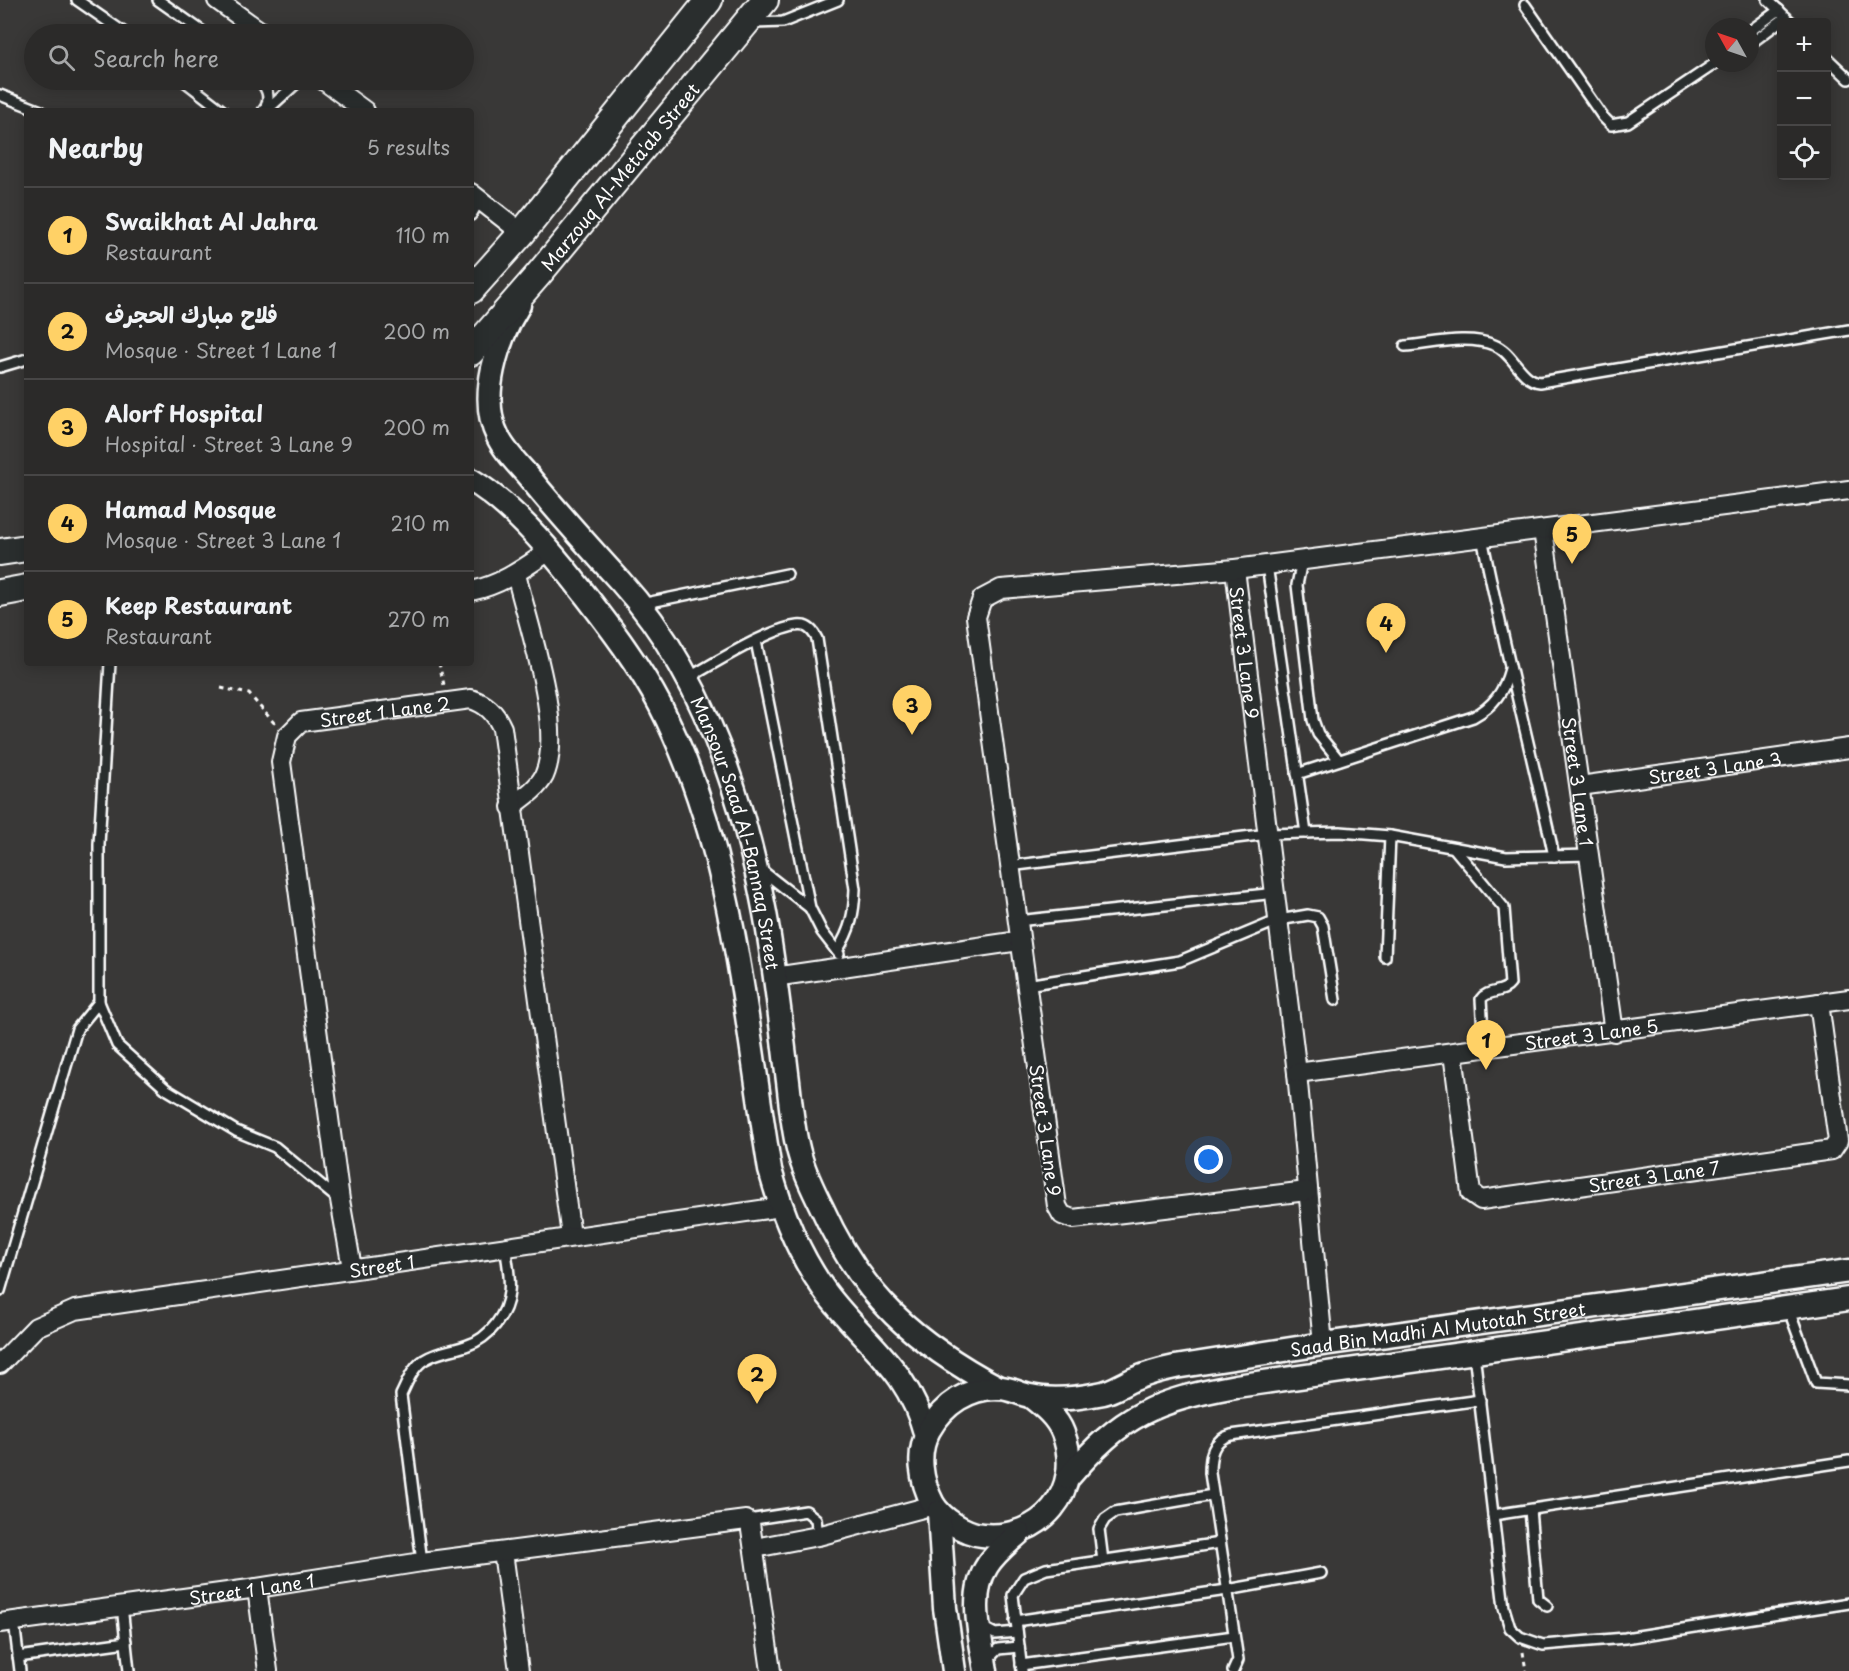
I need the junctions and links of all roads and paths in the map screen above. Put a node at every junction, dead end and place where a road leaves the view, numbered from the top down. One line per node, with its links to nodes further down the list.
1 (77, 0): 11 (lane)
2 (158, 0): 12 (lane)
3 (217, 0): 13 (street)
4 (709, 0): 30 (main road)
5 (765, 0): 10 (main road, Marzouq Al-Meta'ab Street)
6 (838, 0): 10 (lane)
7 (1768, 0): 9 (lane)
8 (1525, 5): 17 (lane)
9 (1785, 17): 14 (lane); 15 (lane)
10 (746, 23): 31 (main road, Marzouq Al-Meta'ab Street)
11 (112, 24)
12 (192, 24)
13 (250, 24)
14 (1759, 28)
15 (1759, 37)
16 (1831, 61): 18 (lane)
17 (1705, 70)
18 (1849, 79)
19 (196, 90): 25 (lane)
20 (265, 90): 26 (lane)
21 (289, 90): 27 (lane)
22 (337, 90): 28 (street)
23 (0, 95): 24 (lane)
24 (33, 108)
25 (219, 108)
26 (266, 108)
27 (268, 108)
28 (361, 108)
29 (474, 203): 30 (street)
30 (522, 233): 32 (main road)
31 (538, 275): 35 (main road, Marzouq Al-Meta'ab Street); 40 (street, Mansour Saad Al-Bannaq Street)
32 (474, 287)
33 (1849, 330): 34 (lane)
34 (1405, 346)
35 (474, 349)
36 (24, 360): 37 (lane)
37 (0, 367)
38 (474, 482): 41 (street, Mansour Saad Al-Bannaq Street)
39 (1849, 490): 42 (street)
40 (541, 492): 41 (street); 55 (street, Mansour Saad Al-Bannaq Street)
41 (516, 517): 45 (street, Mansour Saad Al-Bannaq Street)
42 (1543, 530): 43 (street); 67 (street, Street 3 Lane 1)
43 (1482, 537): 47 (street); 59 (lane)
44 (24, 548): 46 (main road)
45 (549, 551): 50 (street); 96 (street, Mansour Saad Al-Bannaq Street)
46 (0, 552)
47 (1302, 561): 48 (street); 65 (lane)
48 (1267, 565): 49 (street); 66 (lane)
49 (1235, 569): 70 (street, Street 3 Lane 9); 76 (street, Street 3 Lane 9)
50 (516, 574): 53 (street); 68 (street)
51 (787, 574): 55 (lane)
52 (24, 589): 54 (main road)
53 (474, 590)
54 (0, 593)
55 (641, 604): 60 (street, Mansour Saad Al-Bannaq Street)
56 (756, 641): 60 (lane); 78 (lane); 83 (lane)
57 (110, 666): 88 (lane)
58 (440, 666): 62 (path)
59 (1510, 669): 65 (lane); 74 (lane)
60 (688, 678): 75 (street, Mansour Saad Al-Bannaq Street)
61 (221, 688): 63 (path)
62 (447, 701): 63 (street, Street 1 Lane 2); 68 (street, Street 1 Lane 2)
63 (287, 736): 95 (street)
64 (1849, 748): 67 (street, Street 3 Lane 3)
65 (1339, 760): 66 (lane)
66 (1297, 774): 69 (lane)
67 (1580, 786): 73 (street, Street 3 Lane 1)
68 (511, 807): 97 (street, Street 1 Lane 2)
69 (1306, 833): 70 (lane); 71 (lane)
70 (1268, 834): 76 (lane); 77 (street, Street 3 Lane 9)
71 (1390, 836): 72 (lane); 82 (lane)
72 (1454, 848): 74 (lane); 91 (lane)
73 (1590, 855): 74 (lane); 90 (street, Street 3 Lane 1)
74 (1554, 856)
75 (754, 865): 78 (lane); 84 (street, Mansour Saad Al-Bannaq Street)
76 (1009, 866): 80 (street, Street 3 Lane 9)
77 (1276, 893): 79 (street, Street 3 Lane 9); 80 (lane)
78 (810, 908): 83 (lane)
79 (1279, 920): 85 (lane); 87 (lane); 93 (street, Street 3 Lane 9)
80 (1017, 921): 81 (street, Street 3 Lane 9)
81 (1019, 941): 83 (street); 85 (street, Street 3 Lane 9)
82 (1385, 957)
83 (842, 959): 84 (street)
84 (774, 977): 108 (street, Mansour Saad Al-Bannaq Street)
85 (1026, 986): 94 (street, Street 3 Lane 9)
86 (1849, 999): 89 (street, Street 3 Lane 5)
87 (1335, 1000)
88 (99, 1002): 95 (lane); 101 (lane)
89 (1819, 1004): 90 (street, Street 3 Lane 5); 92 (street, Street 3 Lane 7)
90 (1614, 1032): 91 (street, Street 3 Lane 5)
91 (1484, 1049): 92 (street, Street 3 Lane 5)
92 (1453, 1053): 93 (street, Street 3 Lane 5)
93 (1298, 1073): 94 (street, Street 3 Lane 9)
94 (1308, 1191): 104 (street, Street 3 Lane 9)
95 (340, 1200): 99 (street)
96 (781, 1207): 97 (street, Street 1); 111 (street, Mansour Saad Al-Bannaq Street)
97 (571, 1236): 98 (street, Street 1)
98 (506, 1246): 99 (street, Street 1); 125 (lane)
99 (352, 1269): 106 (street, Street 1)
100 (1849, 1272): 104 (street, Saad Bin Madhi Al Mutotah Street)
101 (0, 1291)
102 (1849, 1299): 103 (street, Saad Bin Madhi Al Mutotah Street)
103 (1788, 1308): 105 (street, Saad Bin Madhi Al Mutotah Street); 107 (lane)
104 (1323, 1344): 109 (street, Saad Bin Madhi Al Mutotah Street)
105 (1474, 1353): 110 (lane); 113 (street, Saad Bin Madhi Al Mutotah Street)
106 (0, 1364)
107 (1849, 1385)
108 (999, 1388): 109 (street); 111 (street)
109 (1030, 1396): 113 (street)
110 (1480, 1400): 114 (lane); 117 (lane)
111 (926, 1436): 115 (street)
112 (1849, 1461): 116 (lane)
113 (1068, 1478): 119 (street)
114 (1213, 1495): 121 (lane); 124 (lane)
115 (937, 1508): 119 (street); 120 (street); 147 (street)
116 (1530, 1509): 117 (lane); 131 (lane)
117 (1493, 1515): 136 (lane)
118 (748, 1520): 120 (lane); 122 (street); 123 (street, Street 1 Lane 1)
119 (1019, 1533): 133 (street)
120 (818, 1536): 122 (street)
121 (1220, 1543): 124 (lane); 128 (lane)
122 (755, 1548): 146 (street)
123 (503, 1552): 125 (street, Street 1 Lane 1); 145 (street)
124 (1103, 1561): 134 (lane)
125 (422, 1562): 127 (street, Street 1 Lane 1)
126 (1321, 1573): 128 (lane)
127 (257, 1588): 130 (street, Street 1 Lane 1); 144 (street)
128 (1227, 1590): 134 (lane); 135 (lane)
129 (1849, 1603): 136 (lane)
130 (122, 1606): 132 (street, Street 1 Lane 1); 137 (lane)
131 (1547, 1606)
132 (7, 1622): 139 (lane)
133 (979, 1624): 134 (lane); 140 (street)
134 (1016, 1626): 138 (lane)
135 (1234, 1636): 141 (lane); 148 (lane)
136 (1520, 1637): 149 (path)
137 (126, 1642): 139 (lane); 143 (lane)
138 (1018, 1647): 140 (lane); 141 (lane)
139 (18, 1656): 142 (lane)
140 (985, 1667)
141 (1021, 1668)
142 (20, 1671)
143 (129, 1671)
144 (268, 1671)
145 (519, 1671)
146 (771, 1671)
147 (954, 1671)
148 (1233, 1671)
149 (1526, 1671)

